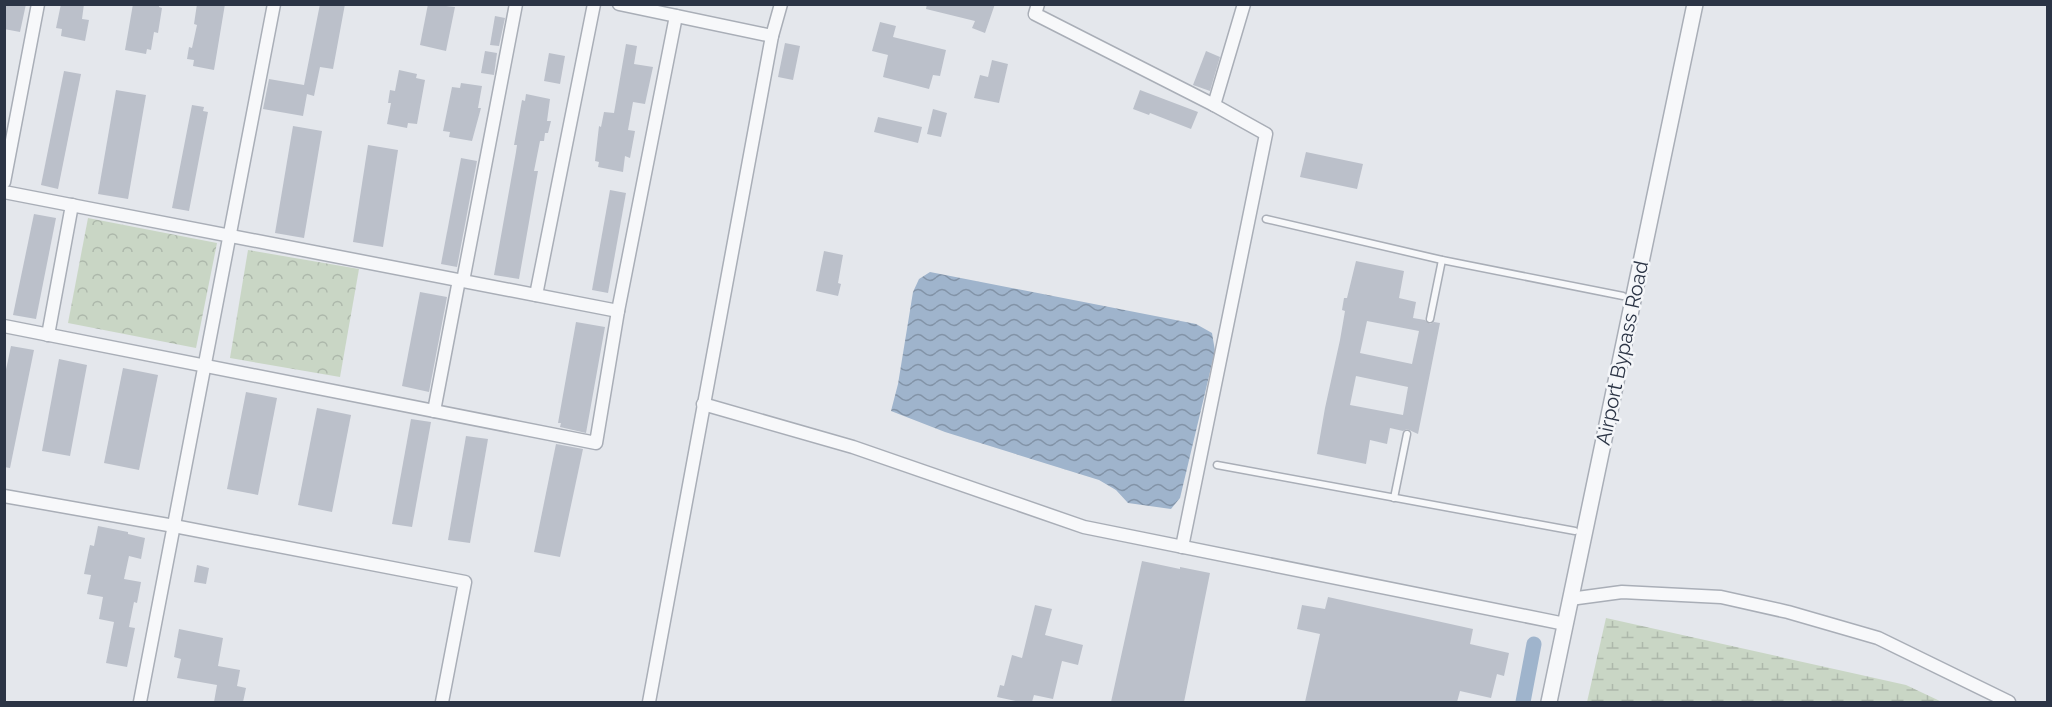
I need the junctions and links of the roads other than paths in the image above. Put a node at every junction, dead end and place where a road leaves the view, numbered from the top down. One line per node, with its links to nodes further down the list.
1 (38, 4): 13 (street)
2 (274, 4): 17 (street)
3 (516, 4): 19 (street)
4 (594, 4): 20 (street)
5 (619, 4): 10 (street)
6 (781, 4): 11 (street)
7 (1038, 4): 12 (street)
8 (1244, 4): 12 (street)
9 (1695, 4): 36 (street, Airport Bypass Road)
10 (676, 16): 11 (street); 22 (street)
11 (772, 36): 27 (street)
12 (1214, 105): 35 (street)
13 (4, 182)
14 (4, 192): 15 (street)
15 (72, 206): 17 (street); 25 (street)
16 (1266, 219): 18 (lane)
17 (230, 236): 19 (street); 26 (street)
18 (1442, 260): 21 (lane); 23 (lane)
19 (461, 281): 20 (street); 28 (street)
20 (536, 295): 22 (street)
21 (1623, 296)
22 (618, 311): 28 (street)
23 (1430, 319)
24 (4, 326): 25 (street)
25 (48, 335): 26 (street)
26 (204, 366): 28 (street); 33 (street)
27 (704, 404): 35 (street); 40 (street)
28 (434, 411)
29 (1407, 434): 32 (lane)
30 (1217, 465): 32 (lane)
31 (4, 496): 33 (street)
32 (1394, 498): 34 (lane)
33 (174, 526): 38 (street); 39 (street)
34 (1575, 531)
35 (1182, 547): 37 (street)
36 (1570, 599): 37 (street, Airport Bypass Road); 42 (street)
37 (1565, 624): 41 (street, Airport Bypass Road)
38 (140, 702)
39 (442, 702)
40 (649, 702)
41 (1549, 702)
42 (2009, 702)

